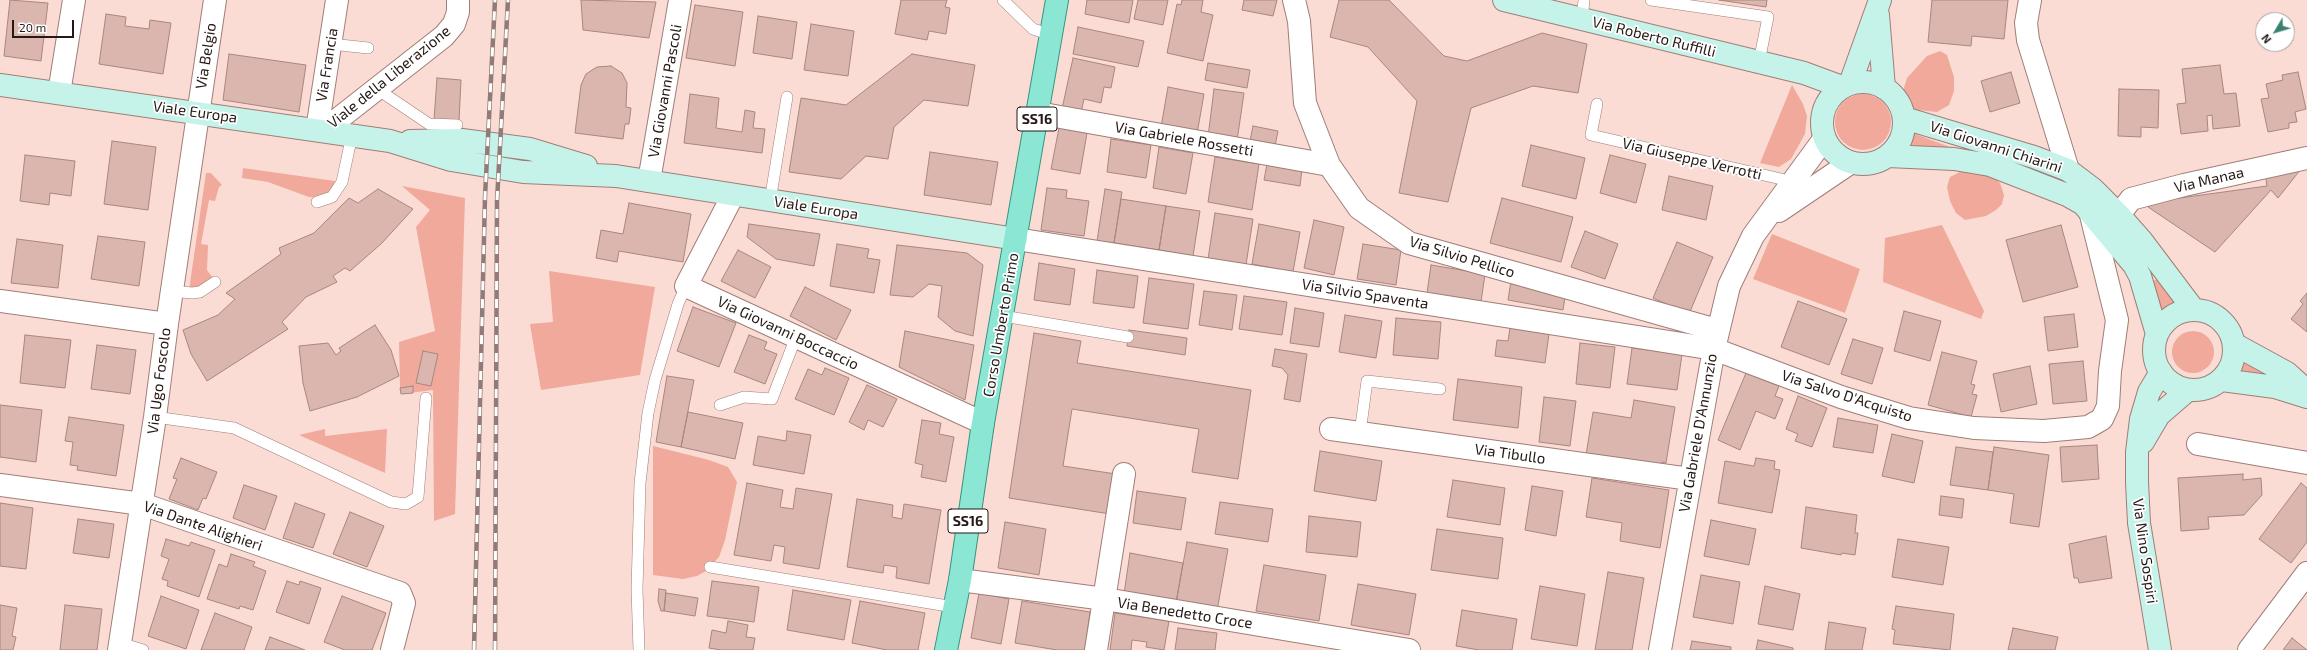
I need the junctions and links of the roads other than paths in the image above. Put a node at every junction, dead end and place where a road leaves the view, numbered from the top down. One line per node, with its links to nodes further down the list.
1 (74, 0): 22 (street)
2 (215, 0): 25 (street, Via Belgio)
3 (337, 0): 15 (street, Via Francia)
4 (458, 0): 19 (street, Viale della Liberazione)
5 (680, 0): 39 (street, Via Giovanni Pascoli)
6 (1057, 0): 14 (main road, Corso Umberto Primo / SS16)
7 (1294, 0): 37 (street, Via Silvio Pellico)
8 (1504, 0): 13 (street, Via Roberto Ruffilli)
9 (1651, 0): 17 (lane)
10 (2030, 0): 28 (street)
11 (1002, 1): 14 (lane)
12 (1878, 4): 20 (street); 21 (street)
13 (1583, 10): 17 (street, Via Roberto Ruffilli)
14 (1052, 34): 26 (main road, Corso Umberto Primo / SS16)
15 (331, 44): 16 (lane); 30 (street, Via Francia)
16 (368, 48)
17 (1760, 62): 21 (street, Via Roberto Ruffilli)
18 (0, 85): 22 (street, Viale Europa)
19 (377, 88): 29 (lane); 30 (street, Viale della Liberazione)
20 (1884, 88): 21 (street); 27 (street)
21 (1840, 90): 32 (street)
22 (59, 92): 25 (street, Viale Europa)
23 (787, 97): 42 (lane)
24 (1597, 104): 40 (lane, Via Giuseppe Verrotti)
25 (197, 113): 30 (street, Viale Europa); 50 (street, Via Ugo Foscolo)
26 (1038, 113): 37 (street, Via Gabriele Rossetti); 47 (main road, Corso Umberto Primo / SS16)
27 (1904, 118): 33 (street); 34 (street, Via Giovanni Chiarini)
28 (2052, 120): 34 (street); 38 (street)
29 (457, 125)
30 (320, 131): 31 (street, Viale Europa)
31 (352, 135): 39 (street, Viale Europa); 43 (lane)
32 (1824, 139): 36 (street); 40 (street)
33 (1888, 156): 36 (street); 44 (street, Via Giovanni Chiarini)
34 (2034, 157): 38 (street, Via Giovanni Chiarini)
35 (2307, 158): 45 (street, Via Manaa)
36 (1850, 163): 46 (street)
37 (1329, 165): 58 (street, Via Silvio Pellico)
38 (2068, 170): 45 (street, Via Giovanni Chiarini)
39 (649, 181): 41 (street, Viale Europa)
40 (1794, 182): 46 (street)
41 (733, 195): 42 (street, Viale Europa); 49 (street)
42 (770, 201): 47 (street, Viale Europa)
43 (317, 202)
44 (2090, 211): 55 (street, Via Giovanni Chiarini); 58 (street, Via Salvo D'Acquisto)
45 (2119, 215): 52 (street, Via Giovanni Chiarini)
46 (1760, 224): 58 (street, Via Gabriele D'Annunzio)
47 (1016, 239): 53 (main road, Corso Umberto Primo / SS16); 58 (street, Via Silvio Spaventa)
48 (215, 282): 50 (lane)
49 (686, 286): 56 (street, Via Giovanni Boccaccio); 87 (lane)
50 (172, 291): 54 (street, Via Ugo Foscolo)
51 (0, 301): 54 (street)
52 (2194, 310): 55 (street); 59 (street)
53 (1002, 316): 57 (lane); 69 (main road, Corso Umberto Primo / SS16)
54 (167, 324): 68 (street, Via Ugo Foscolo)
55 (2157, 334): 60 (street)
56 (796, 337): 67 (lane); 69 (street, Via Giovanni Boccaccio)
57 (1128, 337)
58 (1715, 340): 76 (street, Via Gabriele D'Annunzio)
59 (2234, 344): 61 (street); 64 (street)
60 (2161, 372): 63 (street); 73 (street, Via Nino Sospiri)
61 (2222, 380): 63 (street); 65 (street)
62 (1440, 389): 71 (lane)
63 (2188, 390): 73 (street)
64 (2307, 391)
65 (2307, 397)
66 (426, 398): 68 (lane)
67 (720, 405)
68 (155, 417): 78 (street, Via Ugo Foscolo)
69 (983, 423): 81 (main road, Corso Umberto Primo / SS16)
70 (1331, 429): 71 (street, Via Tibullo)
71 (1360, 433): 76 (street, Via Tibullo)
72 (2198, 444): 74 (street)
73 (2137, 452): 92 (street, Via Nino Sospiri)
74 (2307, 463)
75 (1124, 474): 82 (street)
76 (1690, 479): 91 (street, Via Gabriele D'Annunzio)
77 (0, 485): 78 (street, Via Dante Alighieri)
78 (142, 504): 84 (street, Via Ugo Foscolo); 86 (street, Via Dante Alighieri)
79 (710, 567): 83 (lane)
80 (2307, 573): 93 (street)
81 (960, 580): 82 (street, Via Benedetto Croce); 83 (main road, Corso Umberto Primo / SS16)
82 (1105, 599): 89 (street); 90 (street, Via Benedetto Croce)
83 (954, 607): 88 (main road, Corso Umberto Primo / SS16)
84 (120, 646): 85 (lane)
85 (143, 650)
86 (392, 650)
87 (639, 650)
88 (946, 650)
89 (1096, 650)
90 (1409, 650)
91 (1660, 650)
92 (2160, 650)
93 (2249, 650)

